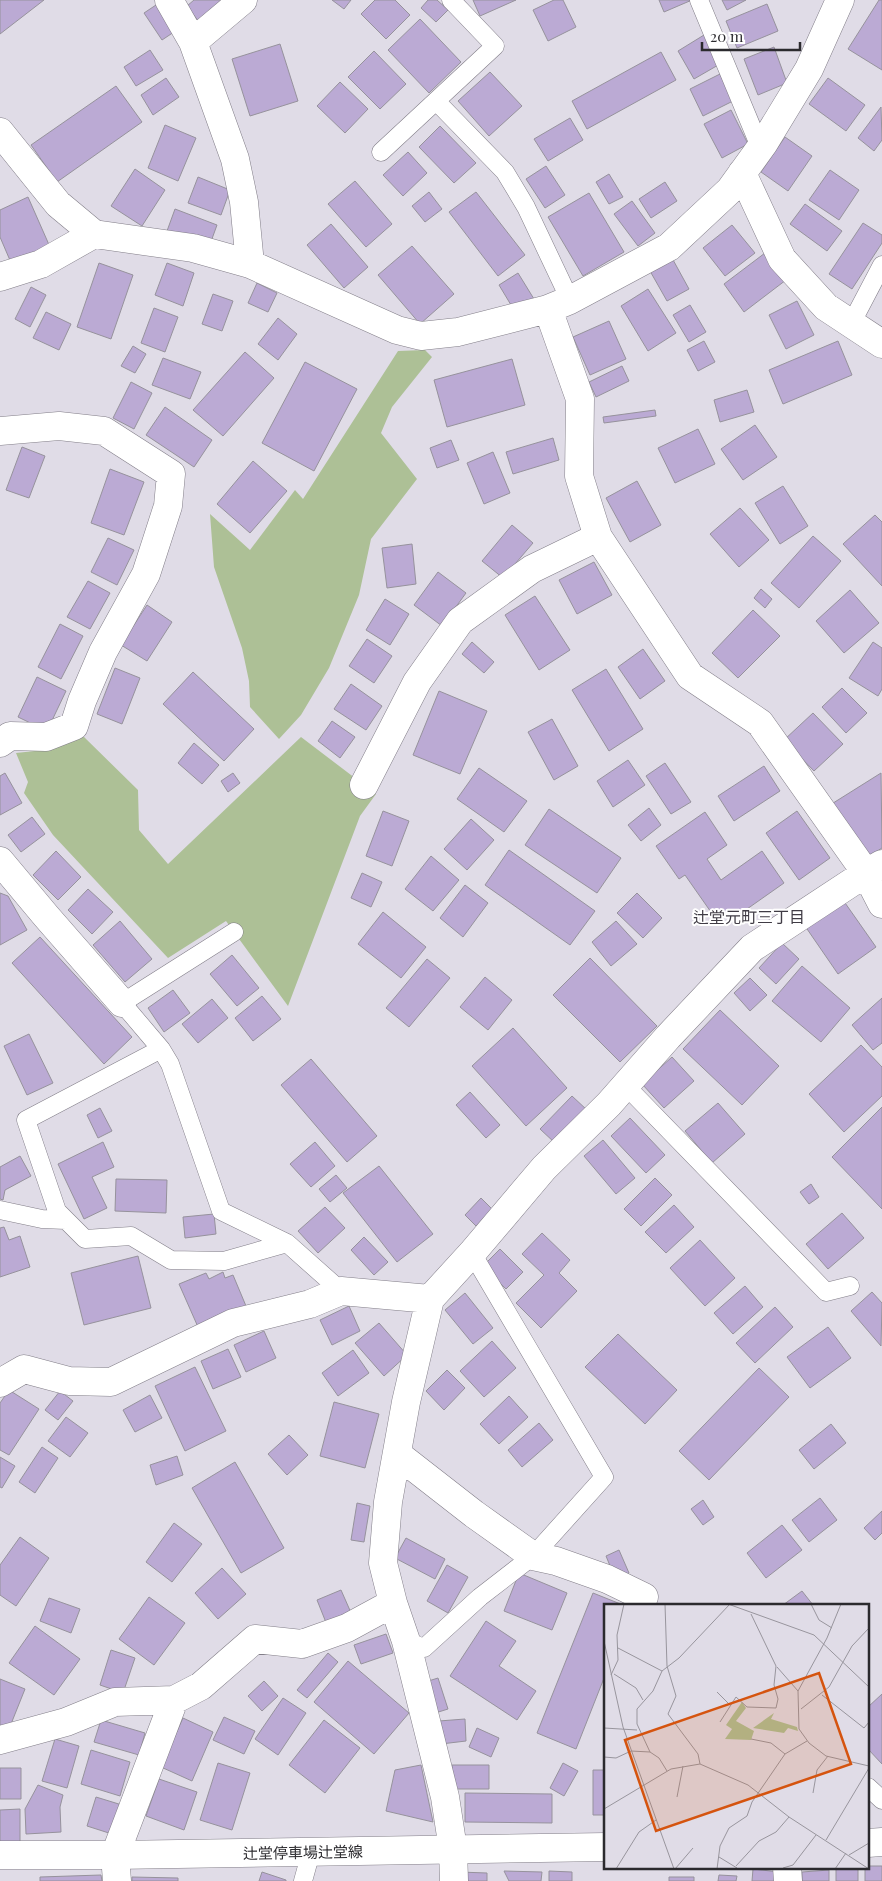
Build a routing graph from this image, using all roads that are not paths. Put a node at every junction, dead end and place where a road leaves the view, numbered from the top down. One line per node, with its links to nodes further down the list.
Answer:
1 (169, 0): 6 (street)
2 (243, 0): 6 (street)
3 (451, 0): 7 (lane)
4 (699, 0): 9 (lane)
5 (840, 0): 9 (street)
6 (193, 42): 13 (street)
7 (436, 101): 10 (lane); 16 (lane)
8 (0, 132): 12 (street)
9 (760, 148): 11 (street)
10 (381, 152)
11 (742, 173): 16 (street); 17 (street)
12 (94, 234): 13 (street); 15 (street)
13 (250, 264): 16 (street)
14 (882, 265): 17 (lane)
15 (0, 277)
16 (559, 304): 20 (street)
17 (851, 324): 18 (street)
18 (882, 344)
19 (0, 432): 21 (street)
20 (598, 536): 22 (street); 24 (street)
21 (0, 743)
22 (364, 784)
23 (2, 867): 27 (street)
24 (874, 868): 25 (street); 29 (street)
25 (882, 904)
26 (234, 932): 27 (lane)
27 (122, 1003): 28 (lane)
28 (161, 1049): 31 (lane); 32 (lane)
29 (626, 1086): 33 (street); 34 (lane)
30 (0, 1210): 31 (lane)
31 (66, 1220): 32 (lane)
32 (288, 1243): 35 (lane)
33 (472, 1253): 36 (street); 39 (lane)
34 (850, 1286)
35 (341, 1290): 36 (street); 37 (street)
36 (430, 1299): 38 (street)
37 (0, 1383)
38 (397, 1454): 39 (street); 41 (street)
39 (533, 1556): 40 (street); 42 (lane)
40 (648, 1601)
41 (393, 1603): 42 (street); 43 (street)
42 (406, 1641): 48 (street)
43 (174, 1700): 44 (street); 51 (street)
44 (0, 1740)
45 (870, 1789): 46 (lane)
46 (882, 1800)
47 (604, 1847): 48 (street, 辻堂停車場辻堂線)
48 (453, 1849): 49 (street, 辻堂停車場辻堂線); 54 (street)
49 (311, 1852): 51 (street, 辻堂停車場辻堂線); 53 (lane)
50 (0, 1855): 51 (street, 辻堂停車場辻堂線)
51 (116, 1868)
52 (787, 1868): 55 (street)
53 (302, 1881)
54 (454, 1881)
55 (788, 1881)

